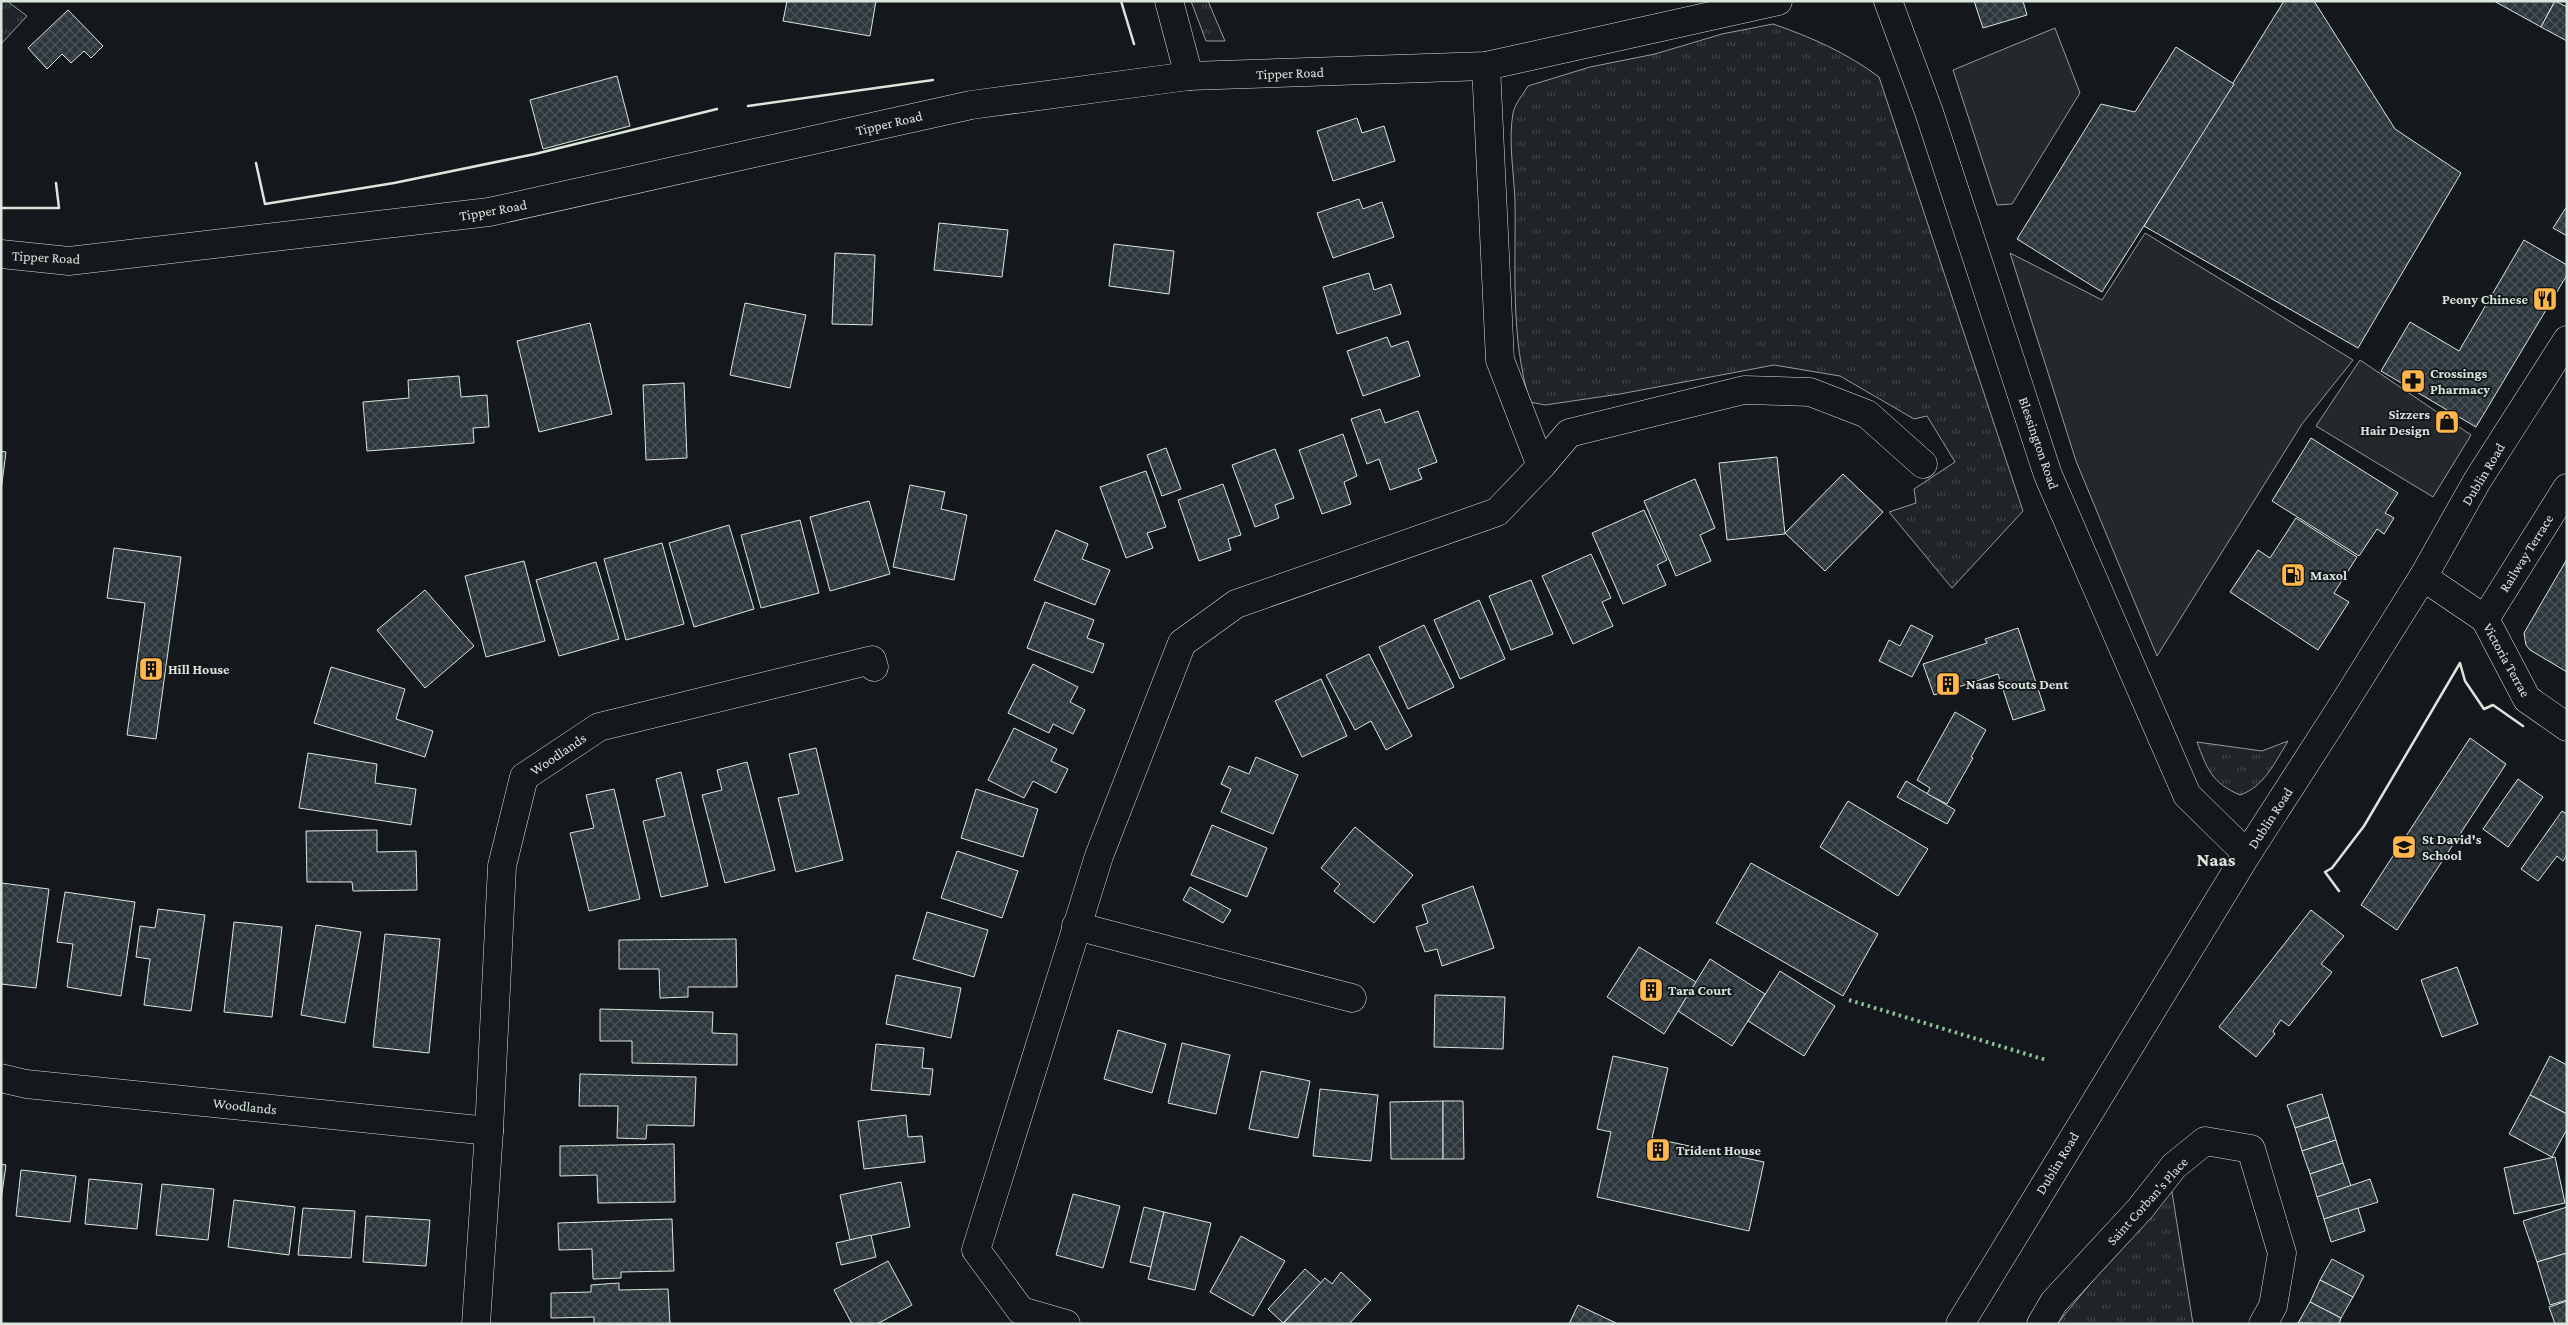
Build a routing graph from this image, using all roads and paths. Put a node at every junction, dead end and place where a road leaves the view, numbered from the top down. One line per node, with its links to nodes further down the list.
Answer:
1 (1169, 1): 5 (street)
2 (1778, 1): 4 (street, Tipper Road)
3 (1888, 1): 15 (street, Blessington Road)
4 (1486, 66): 5 (street, Tipper Road); 9 (street)
5 (1189, 76): 6 (street, Tipper Road)
6 (1, 254)
7 (2567, 340): 11 (street, Dublin Road)
8 (1923, 464): 9 (street)
9 (1540, 466): 16 (street)
10 (2567, 488): 12 (street, Railway Terrace)
11 (2423, 577): 12 (street, Victoria Terrae); 15 (street, Dublin Road)
12 (2485, 619): 14 (street, Victoria Terrae)
13 (874, 667): 19 (street, Woodlands)
14 (2567, 727)
15 (2247, 854): 22 (street, Dublin Road)
16 (1076, 926): 17 (street); 21 (street)
17 (1352, 998)
18 (1, 1078): 19 (street, Woodlands)
19 (489, 1130): 20 (street, Woodlands)
20 (476, 1324)
21 (1066, 1324)
22 (1960, 1324)
23 (2040, 1324): 24 (street, Saint Corban's Place)
24 (2263, 1324)

